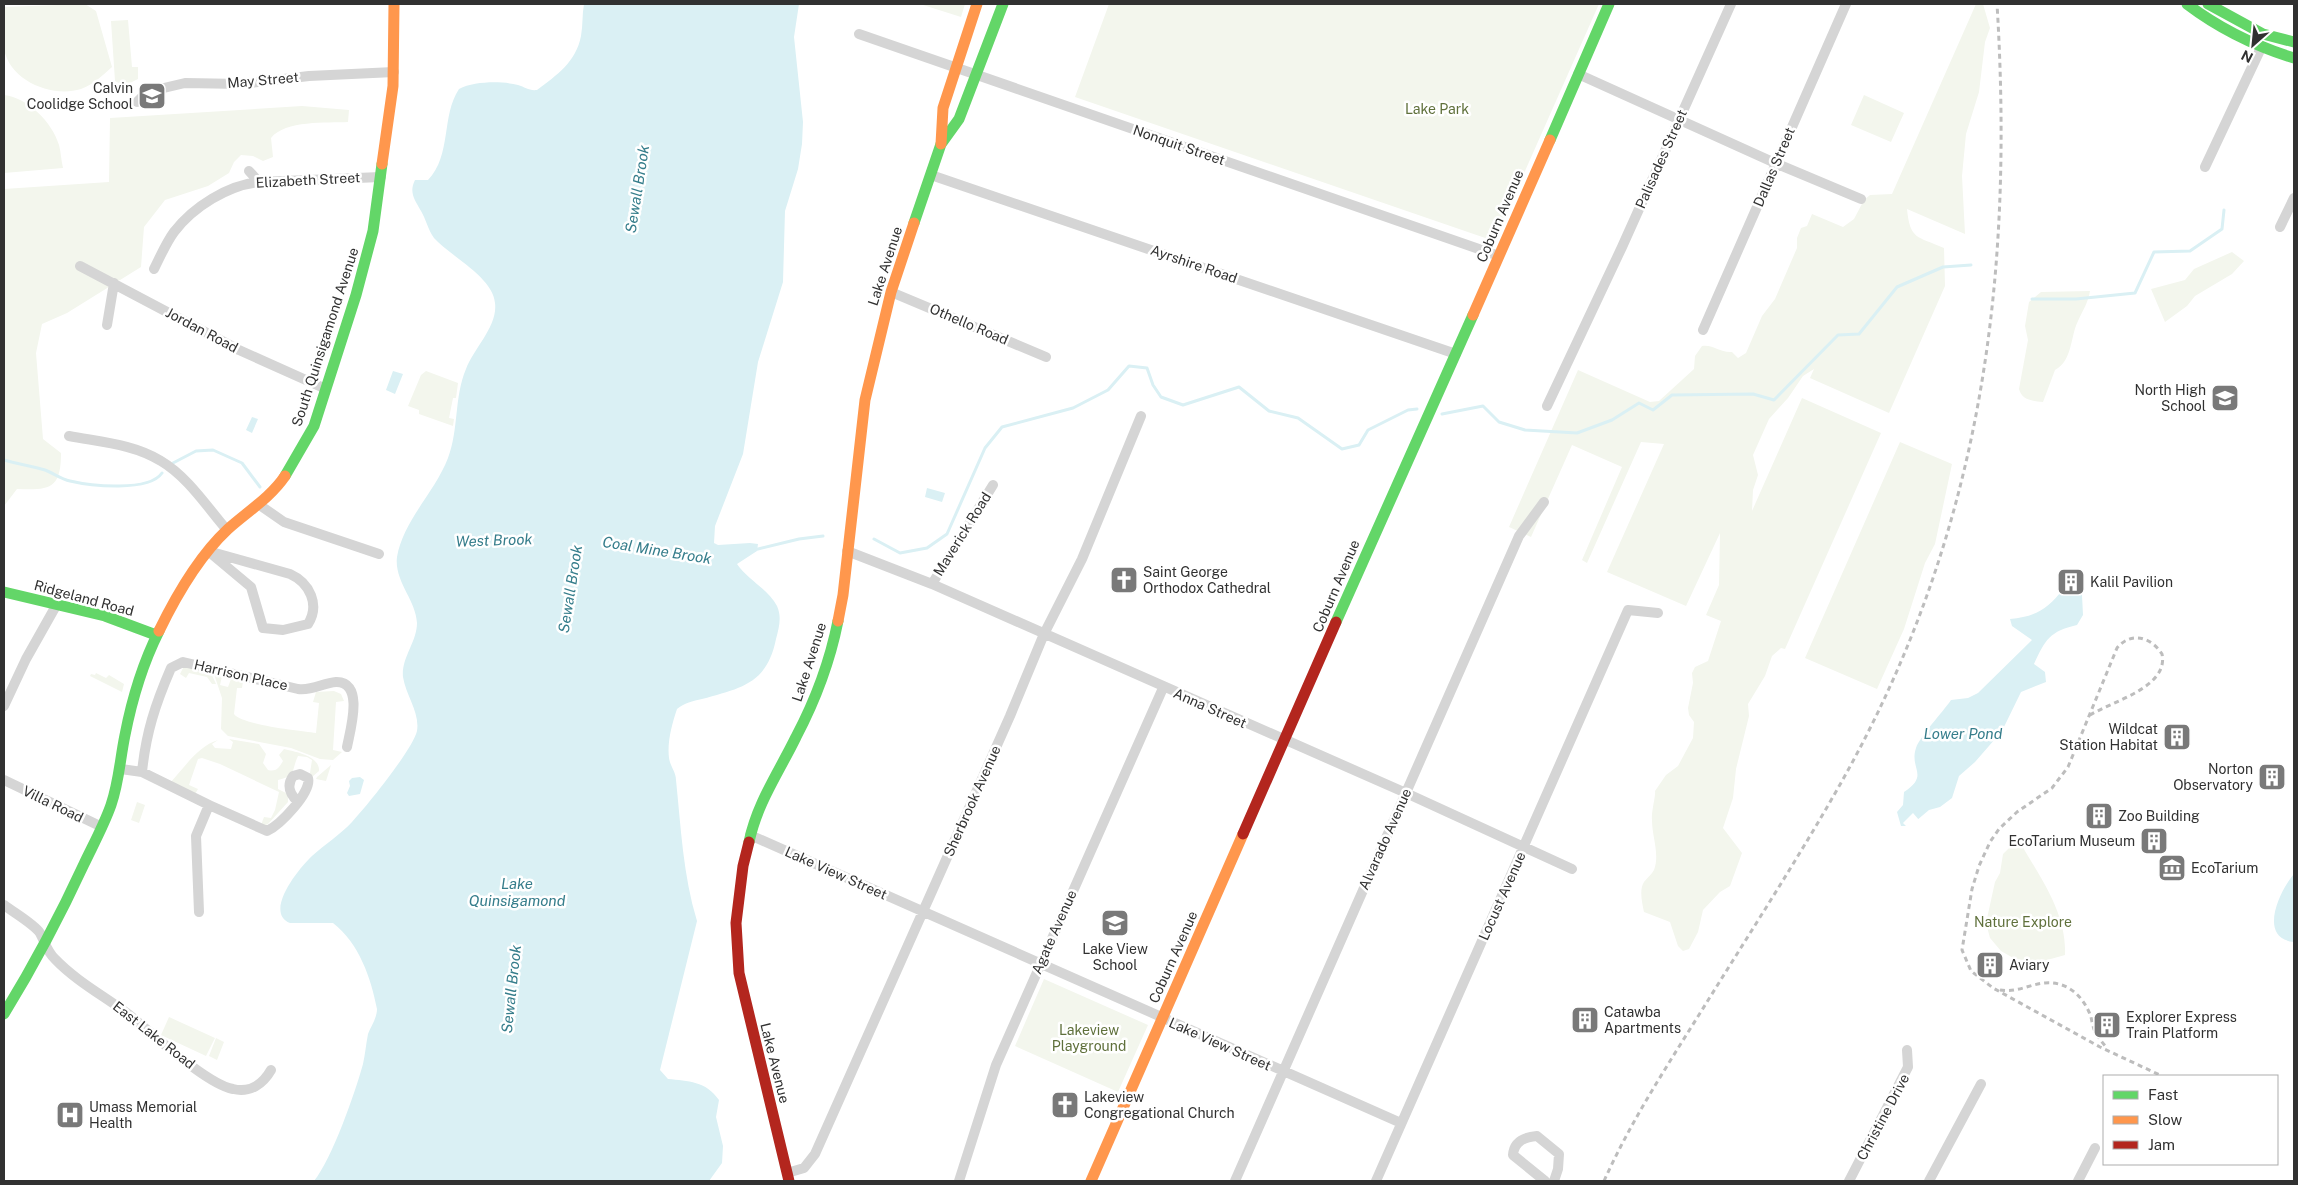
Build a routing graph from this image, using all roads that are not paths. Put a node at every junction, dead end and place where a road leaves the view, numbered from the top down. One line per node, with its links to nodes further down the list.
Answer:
1 (394, 4): 14 (main road, South Quinsigamond Avenue)
2 (977, 4): 13 (main road, Lake Avenue)
3 (1003, 4): 16 (main road, Lake Avenue)
4 (1609, 4): 15 (main road, Coburn Avenue)
5 (1730, 4): 18 (street, Palisades Street)
6 (1846, 4): 20 (street, Dallas Street)
7 (2187, 4): 11 (main road)
8 (2208, 4): 10 (main road)
9 (859, 34): 13 (street, Nonquit Street)
10 (2294, 42)
11 (2261, 48): 12 (main road); 21 (street)
12 (2294, 58)
13 (956, 67): 16 (street, Nonquit Street); 19 (main road, Lake Avenue)
14 (394, 72): 17 (street, May Street); 24 (main road, South Quinsigamond Avenue)
15 (1578, 74): 18 (street); 29 (main road, Coburn Avenue)
16 (975, 75): 19 (main road, Lake Avenue); 29 (street, Nonquit Street)
17 (137, 102)
18 (1678, 120): 20 (street); 39 (street, Palisades Street)
19 (941, 144): 23 (main road, Lake Avenue)
20 (1775, 164): 27 (street); 35 (street, Dallas Street)
21 (2205, 166)
22 (249, 171): 25 (street)
23 (931, 175): 33 (main road, Lake Avenue); 36 (street, Ayrshire Road)
24 (381, 176): 25 (street, Elizabeth Street); 38 (main road, South Quinsigamond Avenue)
25 (259, 182): 31 (street, Elizabeth Street)
26 (2294, 198): 28 (street)
27 (1861, 199)
28 (2280, 227)
29 (1499, 256): 36 (main road, Coburn Avenue)
30 (80, 266): 32 (street, Jordan Road)
31 (154, 270)
32 (114, 283): 34 (street); 38 (street, Jordan Road)
33 (891, 292): 37 (street, Othello Road); 47 (main road, Lake Avenue)
34 (107, 325)
35 (1703, 330)
36 (1456, 354): 57 (main road, Coburn Avenue)
37 (1046, 357)
38 (326, 389): 44 (main road, South Quinsigamond Avenue)
39 (1547, 406)
40 (1141, 416): 53 (street, Sherbrook Avenue)
41 (69, 436): 45 (street)
42 (993, 485): 49 (street, Maverick Road)
43 (1544, 502): 62 (street, Alvarado Avenue)
44 (258, 504): 45 (main road, South Quinsigamond Avenue); 48 (street)
45 (228, 530): 46 (main road, South Quinsigamond Avenue)
46 (208, 551): 46 (street); 54 (main road, South Quinsigamond Avenue)
47 (847, 551): 49 (street, Anna Street); 66 (main road, Lake Avenue)
48 (379, 554)
49 (932, 584): 53 (street, Anna Street)
50 (4, 592): 51 (main road, Ridgeland Road)
51 (57, 604): 54 (main road, Ridgeland Road); 56 (street)
52 (1658, 613): 67 (street, Locust Avenue)
53 (1044, 634): 55 (street, Anna Street); 70 (street, Sherbrook Avenue)
54 (156, 635): 59 (main road, South Quinsigamond Avenue)
55 (1163, 688): 57 (street, Anna Street); 73 (street, Agate Avenue)
56 (4, 706)
57 (1285, 741): 62 (street, Anna Street); 75 (main road, Coburn Avenue)
58 (347, 746): 60 (street, Harrison Place)
59 (121, 769): 60 (street); 65 (main road, South Quinsigamond Avenue)
60 (142, 772): 64 (street)
61 (4, 780): 65 (street, Villa Road)
62 (1406, 793): 67 (street, Anna Street); 78 (street, Alvarado Avenue)
63 (298, 802): 64 (street)
64 (209, 805): 71 (street)
65 (102, 827): 72 (main road, South Quinsigamond Avenue)
66 (750, 835): 70 (street, Lake View Street); 82 (main road, Lake Avenue)
67 (1524, 847): 68 (street, Anna Street); 80 (street, Locust Avenue)
68 (1572, 869)
69 (4, 905): 72 (street, East Lake Road)
70 (922, 910): 73 (street, Lake View Street); 82 (street, Sherbrook Avenue)
71 (199, 912)
72 (44, 945): 74 (main road, South Quinsigamond Avenue); 77 (street, East Lake Road)
73 (1040, 962): 75 (street, Lake View Street); 83 (street, Agate Avenue)
74 (4, 1014)
75 (1162, 1018): 78 (street, Lake View Street); 84 (main road, Coburn Avenue)
76 (1907, 1050): 89 (street, Christine Drive)
77 (271, 1070)
78 (1283, 1072): 80 (street, Lake View Street); 85 (street, Alvarado Avenue)
79 (1981, 1084): 90 (street)
80 (1401, 1124): 86 (street, Locust Avenue)
81 (2096, 1148): 91 (street)
82 (788, 1177)
83 (959, 1181)
84 (1090, 1181)
85 (1235, 1181)
86 (1376, 1181)
87 (1545, 1181): 88 (street)
88 (1554, 1181)
89 (1849, 1181)
90 (1930, 1181)
91 (2078, 1181)

